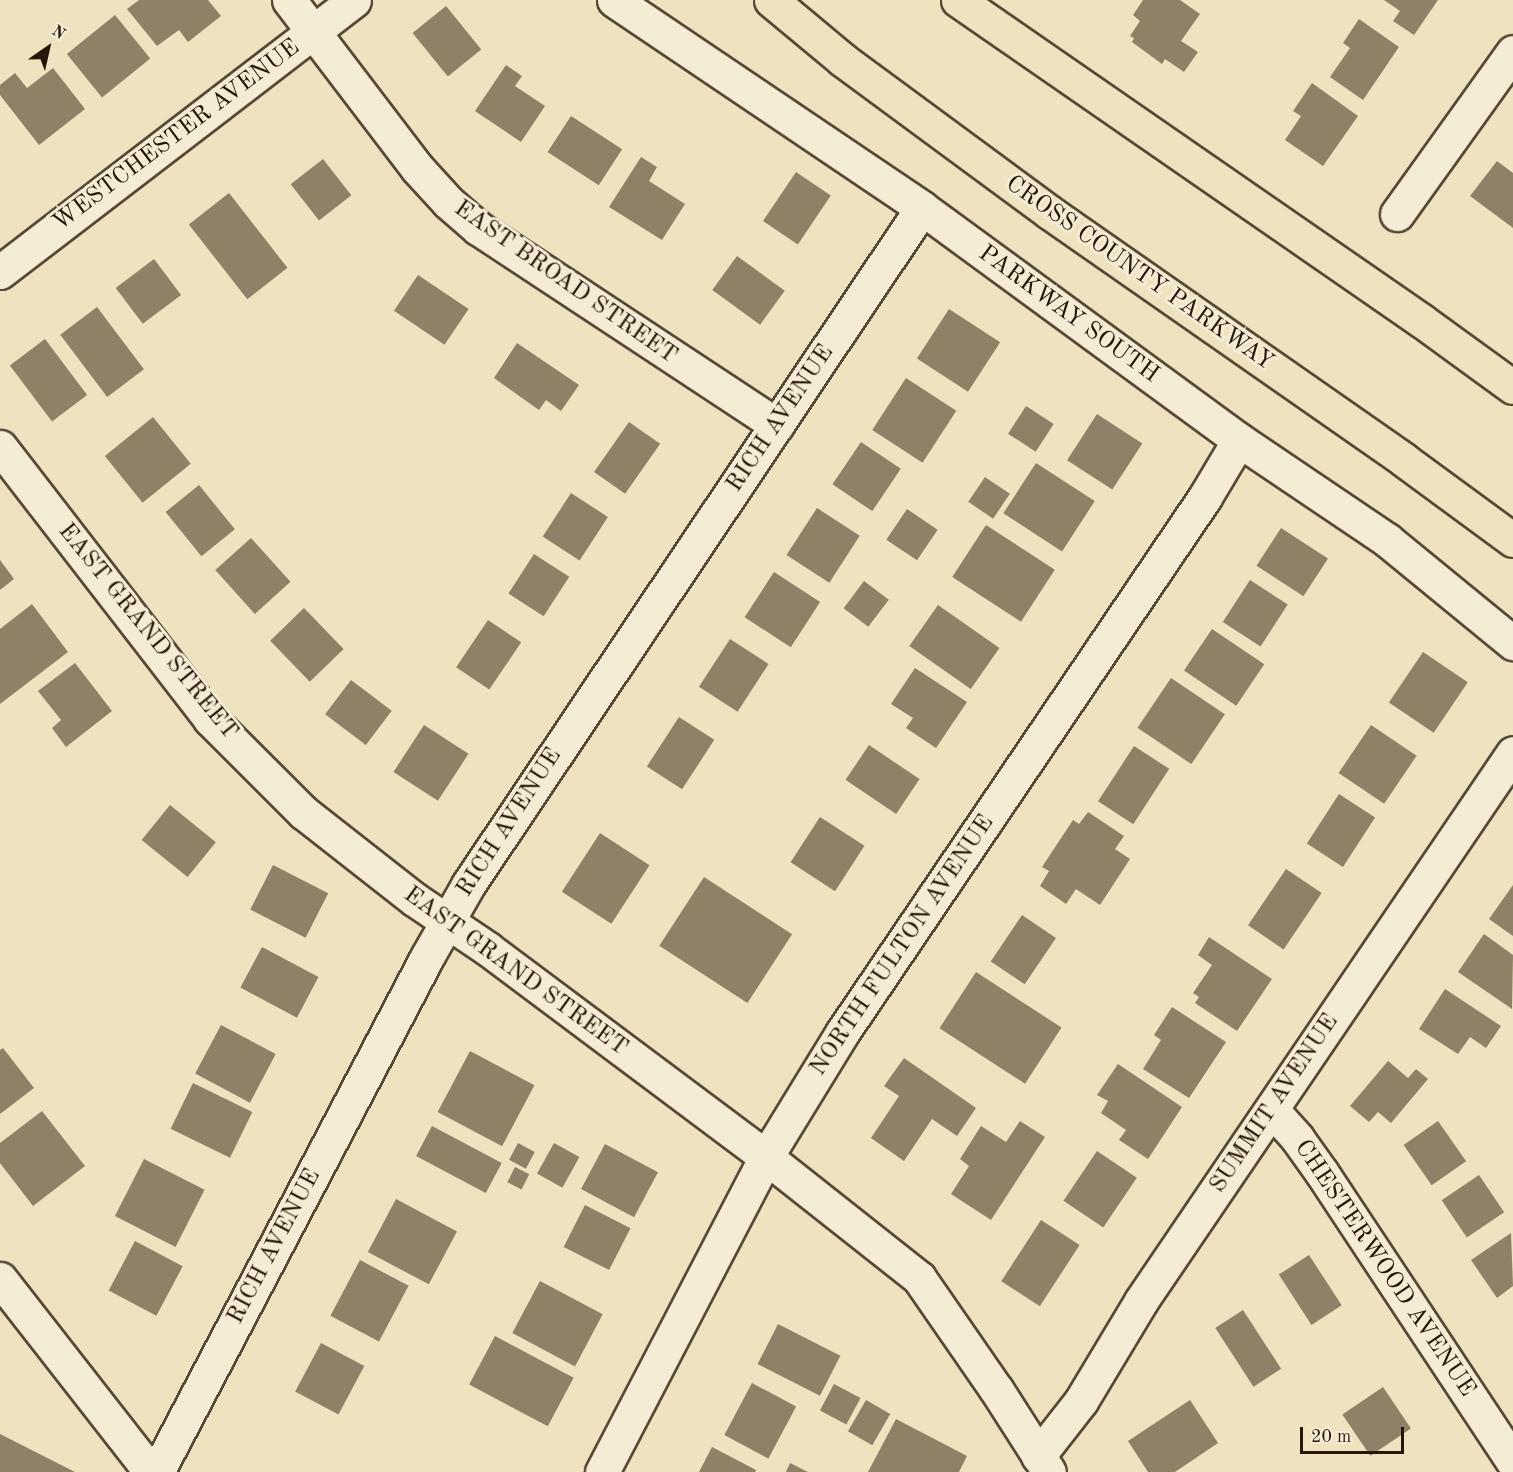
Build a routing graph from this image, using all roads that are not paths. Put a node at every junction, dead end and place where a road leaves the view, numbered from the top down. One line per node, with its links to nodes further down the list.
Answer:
1 (289, 0): 6 (street, EAST BROAD STREET)
2 (354, 0): 6 (street, WESTCHESTER AVENUE)
3 (614, 0): 8 (street, PARKWAY SOUTH)
4 (771, 0): 15 (highway, CROSS COUNTY PARKWAY)
5 (958, 0): 11 (highway)
6 (313, 32): 10 (street, WESTCHESTER AVENUE); 12 (street, EAST BROAD STREET)
7 (1512, 56): 9 (street)
8 (922, 208): 12 (street, RICH AVENUE); 13 (street, PARKWAY SOUTH)
9 (1397, 214)
10 (0, 272)
11 (1513, 387)
12 (777, 425): 18 (street, RICH AVENUE)
13 (1239, 440): 16 (street, PARKWAY SOUTH); 20 (street, NORTH FULTON AVENUE)
14 (0, 447): 18 (street, EAST GRAND STREET)
15 (1513, 540)
16 (1513, 643)
17 (1513, 753): 19 (street, SUMMIT AVENUE)
18 (446, 922): 20 (street, EAST GRAND STREET); 25 (street, RICH AVENUE)
19 (1272, 1110): 22 (street, CHESTERWOOD AVENUE); 23 (street, SUMMIT AVENUE)
20 (766, 1156): 23 (street, EAST GRAND STREET); 26 (street, NORTH FULTON AVENUE)
21 (0, 1279): 24 (street)
22 (1513, 1462)
23 (1044, 1464)
24 (151, 1472)
25 (158, 1472)
26 (602, 1472)

